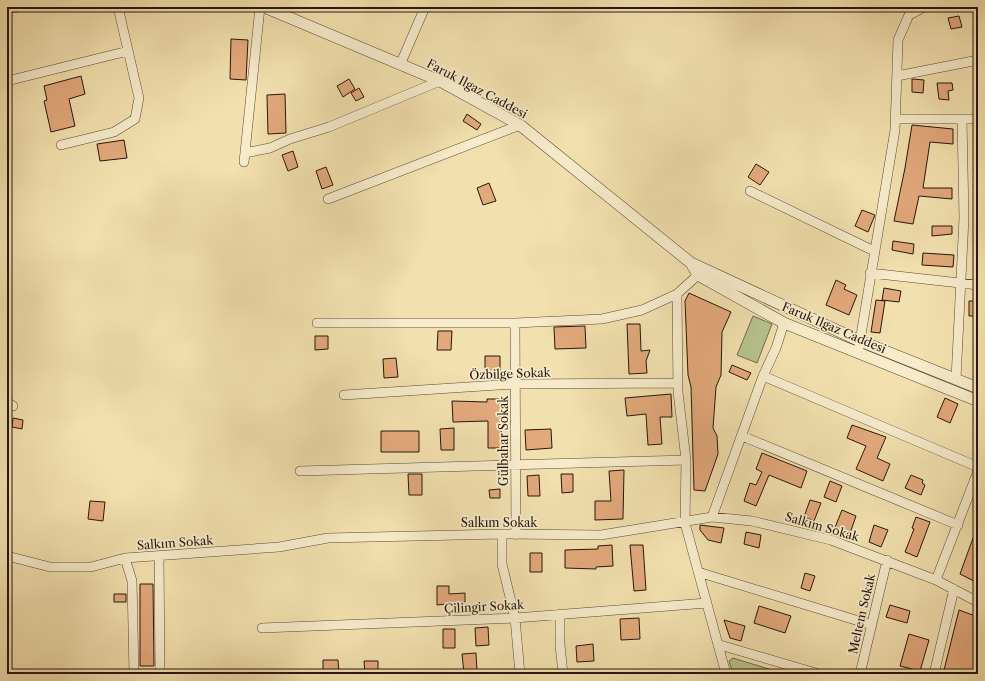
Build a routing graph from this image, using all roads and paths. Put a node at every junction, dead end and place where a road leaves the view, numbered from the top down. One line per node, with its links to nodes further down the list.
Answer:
1 (18, 7): 7 (street)
2 (118, 7): 8 (street)
3 (260, 7): 13 (street)
4 (264, 7): 10 (street, Faruk Ilgaz Caddesi)
5 (425, 7): 10 (street)
6 (924, 7): 11 (street)
7 (7, 9)
8 (128, 51): 12 (street); 18 (street)
9 (978, 60): 11 (street)
10 (400, 65): 13 (street, Faruk Ilgaz Caddesi)
11 (897, 76): 14 (street)
12 (7, 81)
13 (440, 82): 17 (street, Faruk Ilgaz Caddesi)
14 (895, 119): 15 (street); 21 (street)
15 (962, 119): 16 (street); 25 (street)
16 (978, 120)
17 (520, 125): 20 (street); 22 (street, Faruk Ilgaz Caddesi)
18 (61, 145)
19 (750, 191): 21 (street)
20 (328, 199)
21 (874, 251): 23 (street)
22 (691, 263): 24 (street, Faruk Ilgaz Caddesi); 31 (street, Faruk Ilgaz Caddesi)
23 (870, 273): 25 (street); 31 (street)
24 (698, 275): 27 (street); 30 (street, Faruk Ilgaz Caddesi)
25 (960, 283): 26 (street); 34 (street)
26 (978, 285)
27 (677, 294): 29 (street); 35 (street)
28 (317, 323): 29 (street)
29 (515, 323): 36 (street, Gülbahar Sokak)
30 (784, 323): 32 (street, Faruk Ilgaz Caddesi); 33 (street)
31 (860, 341): 32 (street); 34 (street, Faruk Ilgaz Caddesi)
32 (858, 354): 39 (street, Faruk Ilgaz Caddesi)
33 (763, 376): 40 (street); 43 (street)
34 (956, 379): 37 (street, Faruk Ilgaz Caddesi)
35 (678, 383): 36 (street, Özbilge Sokak); 41 (street)
36 (515, 384): 38 (street, Özbilge Sokak); 42 (street, Gülbahar Sokak)
37 (978, 388)
38 (344, 395)
39 (978, 401)
40 (742, 436): 46 (street); 48 (street)
41 (686, 460): 42 (street); 47 (street)
42 (516, 465): 44 (street); 50 (street, Gülbahar Sokak)
43 (978, 467)
44 (300, 471)
45 (978, 471): 48 (street)
46 (712, 517): 47 (street, Salkım Sokak); 54 (street, Salkım Sokak)
47 (685, 522): 50 (street, Salkım Sokak); 55 (street)
48 (958, 525): 56 (street)
49 (502, 534): 50 (street, Salkım Sokak); 52 (street, Salkım Sokak); 61 (street)
50 (516, 535)
51 (7, 556): 53 (street, Salkım Sokak)
52 (160, 556): 53 (street, Salkım Sokak); 66 (street)
53 (125, 558): 65 (street)
54 (887, 560): 56 (street, Salkım Sokak); 62 (street, Meltem Sokak)
55 (698, 572): 59 (street); 62 (street)
56 (936, 580): 57 (street, Salkım Sokak)
57 (954, 589): 58 (street, Salkım Sokak); 72 (street)
58 (978, 602)
59 (707, 603): 60 (street, Çilingir Sokak); 64 (street)
60 (560, 614): 61 (street, Çilingir Sokak); 68 (street)
61 (515, 618): 63 (street, Çilingir Sokak); 67 (street)
62 (872, 625): 71 (street, Meltem Sokak)
63 (262, 628)
64 (720, 645): 69 (street); 70 (street)
65 (134, 674)
66 (160, 674)
67 (520, 674)
68 (563, 674)
69 (726, 674)
70 (819, 674)
71 (860, 674)
72 (934, 674)

